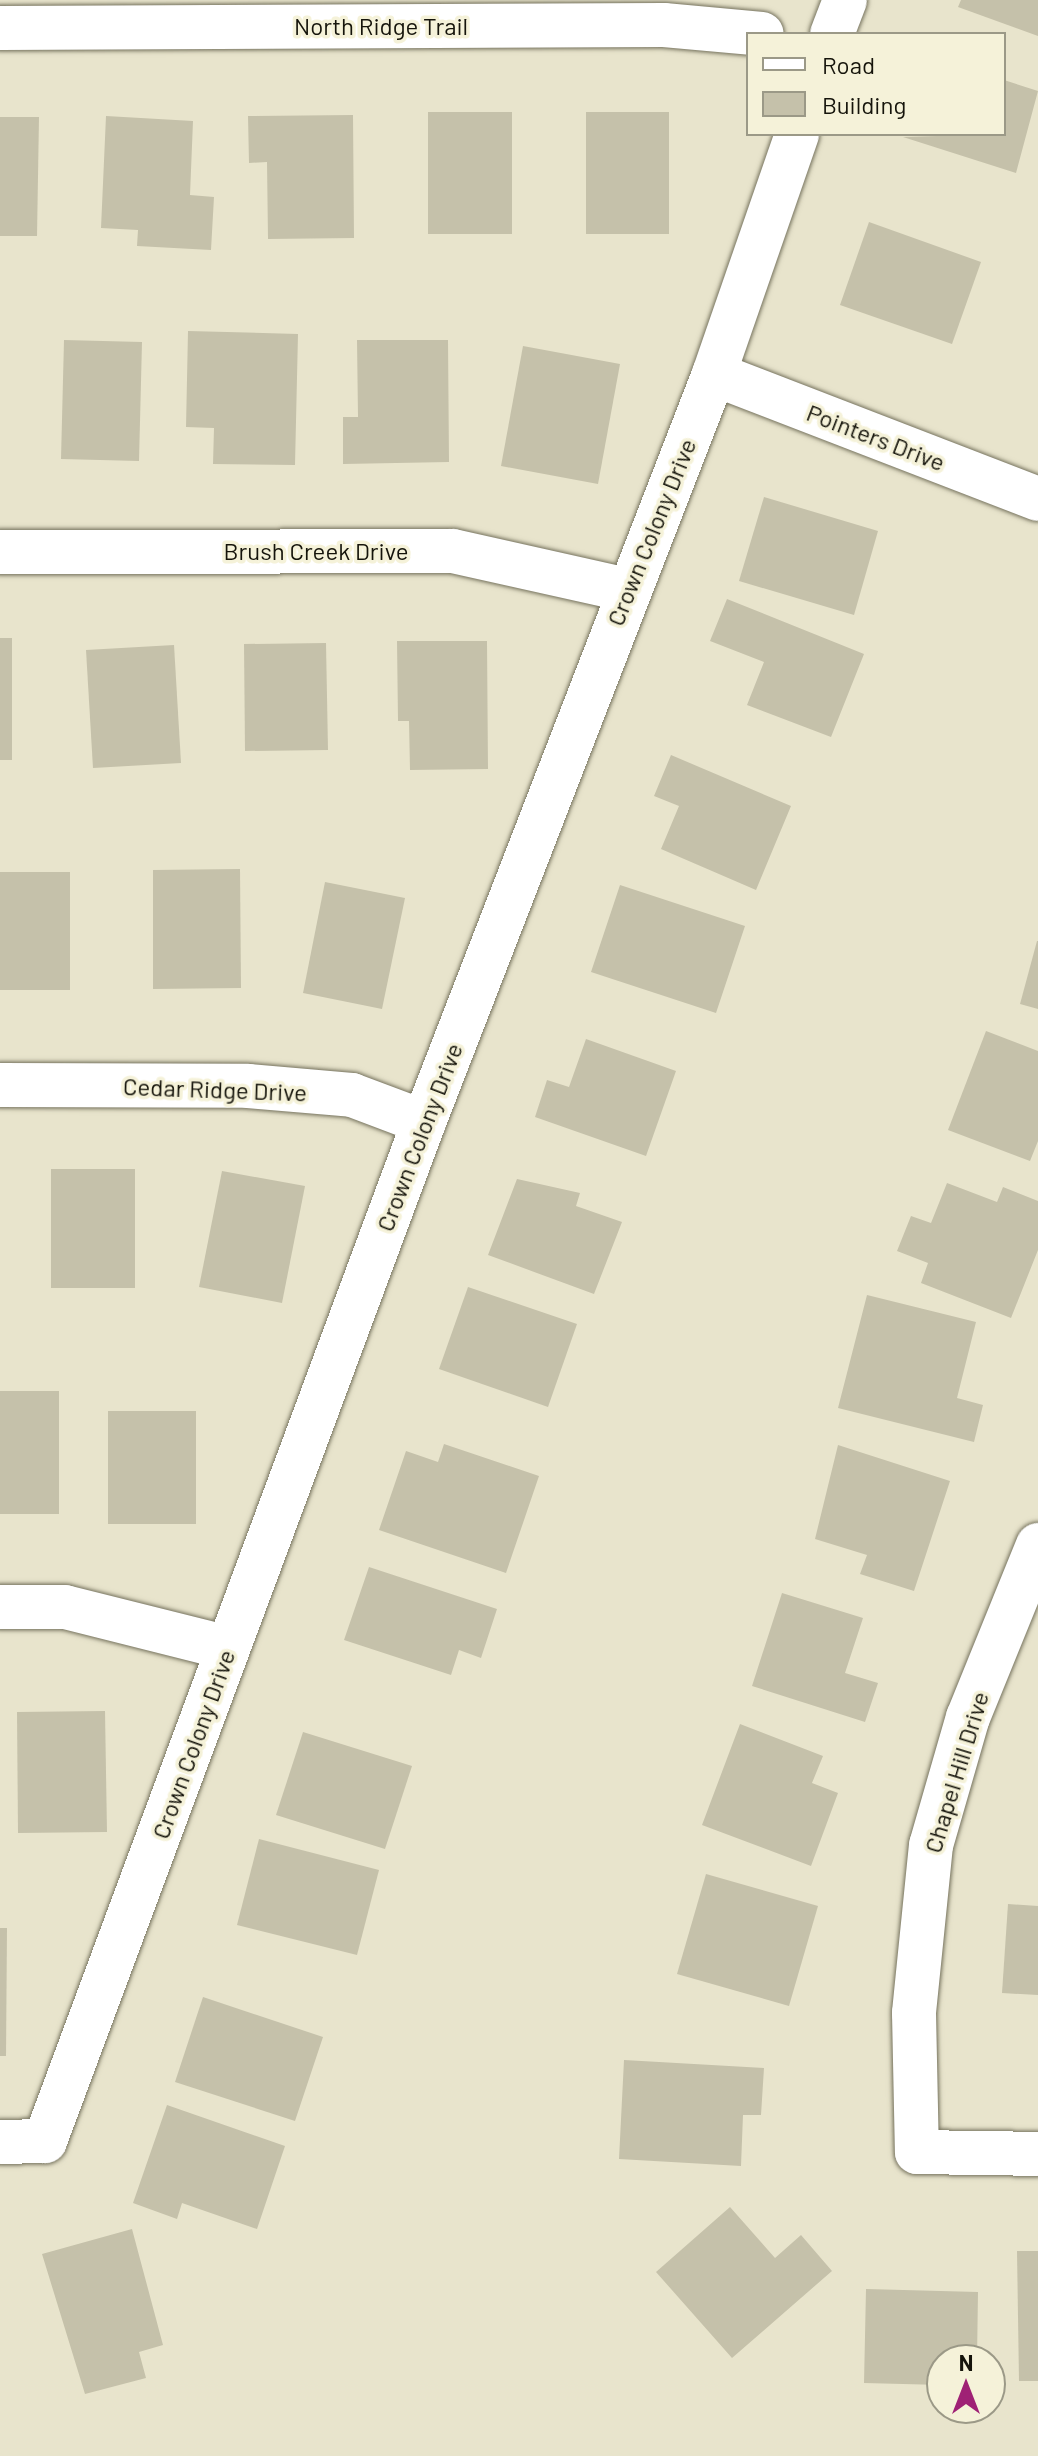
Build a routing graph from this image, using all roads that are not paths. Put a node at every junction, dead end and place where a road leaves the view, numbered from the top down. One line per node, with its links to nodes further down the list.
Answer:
1 (845, 0): 3 (street)
2 (0, 28): 4 (street, North Ridge Trail)
3 (833, 32)
4 (746, 33)
5 (796, 136): 6 (street, Crown Colony Drive)
6 (714, 374): 7 (street, Pointers Drive); 9 (street, Crown Colony Drive)
7 (1038, 499)
8 (0, 552): 9 (street, Brush Creek Drive)
9 (627, 590): 11 (street, Crown Colony Drive)
10 (0, 1085): 11 (street, Cedar Ridge Drive)
11 (424, 1122): 14 (street, Crown Colony Drive)
12 (1038, 1545): 16 (street, Chapel Hill Drive)
13 (0, 1607): 14 (street)
14 (228, 1648): 15 (street, Crown Colony Drive)
15 (0, 2142)
16 (1038, 2154)

